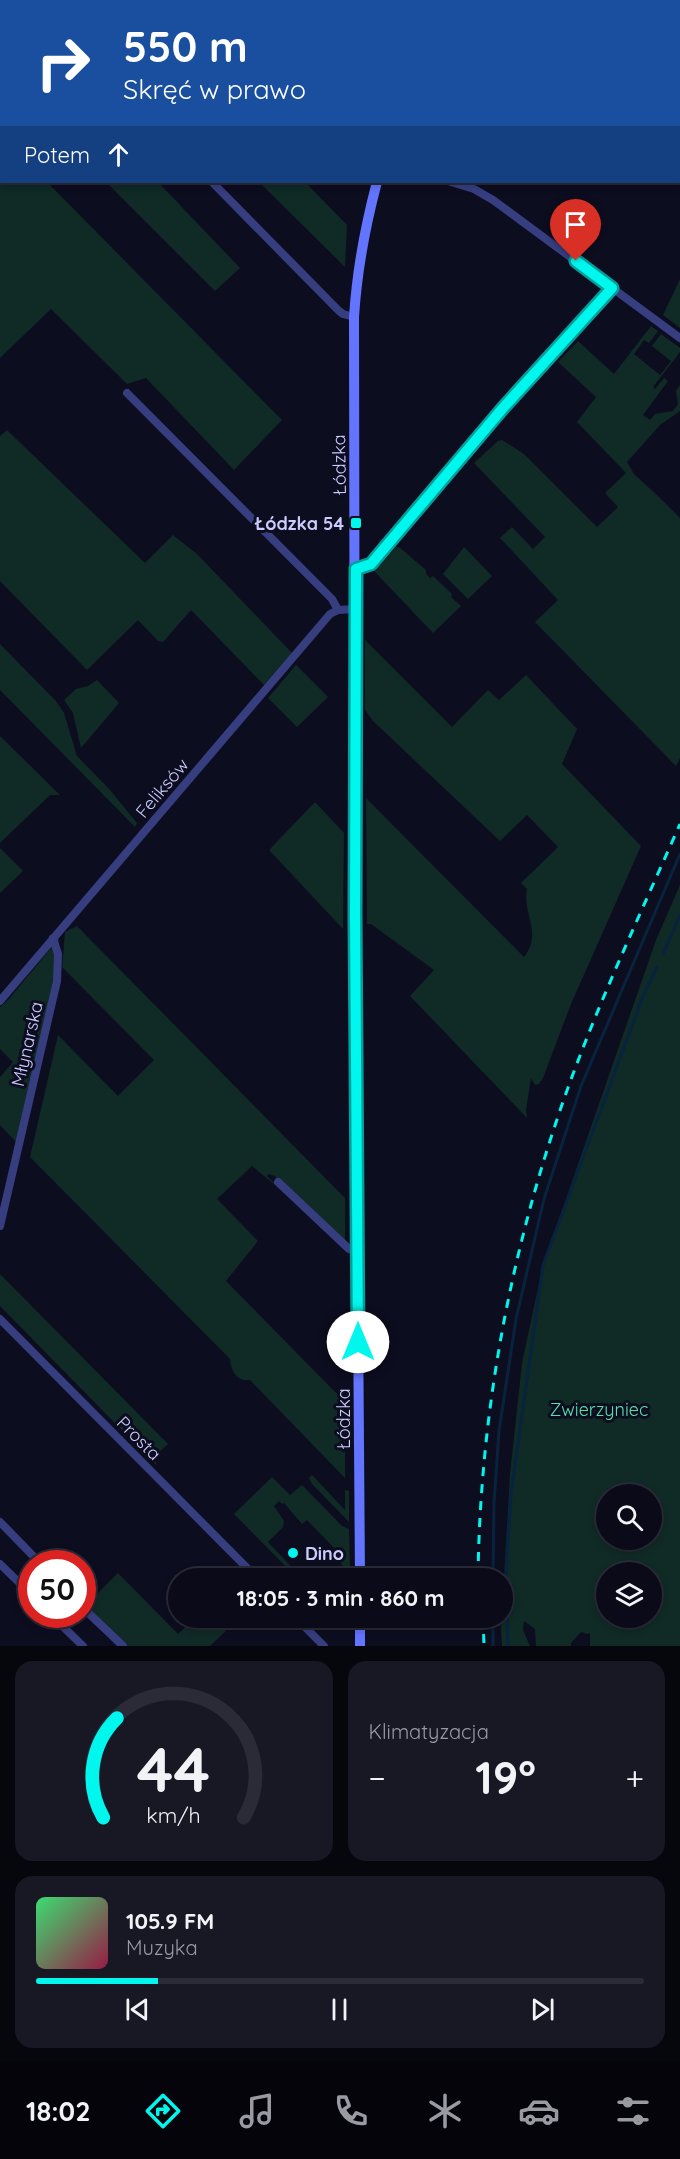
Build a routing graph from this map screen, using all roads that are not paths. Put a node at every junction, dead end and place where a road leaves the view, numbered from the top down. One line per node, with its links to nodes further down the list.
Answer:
1 (213, 183): 5 (street)
2 (376, 183): 5 (main road, Łódzka)
3 (454, 183): 4 (street)
4 (612, 288): 6 (street); 8 (street)
5 (354, 317): 8 (main road, Łódzka)
6 (680, 338)
7 (127, 393): 10 (street)
8 (356, 569): 9 (main road, Łódzka)
9 (356, 609): 10 (street); 15 (main road, Łódzka)
10 (338, 610): 11 (street, Feliksów)
11 (53, 938): 12 (street, Feliksów); 14 (street, Młynarska)
12 (0, 1001)
13 (278, 1182): 15 (street)
14 (0, 1226)
15 (358, 1251): 21 (main road, Łódzka)
16 (0, 1319): 20 (street, Prosta)
17 (0, 1522): 18 (street)
18 (27, 1550)
19 (0, 1564): 22 (street)
20 (247, 1568)
21 (360, 1568)
22 (18, 1581)
23 (96, 1620): 28 (street)
24 (64, 1628): 27 (street)
25 (306, 1628): 29 (street)
26 (360, 1628): 30 (main road)
27 (82, 1646)
28 (123, 1646)
29 (324, 1646)
30 (360, 1646)

